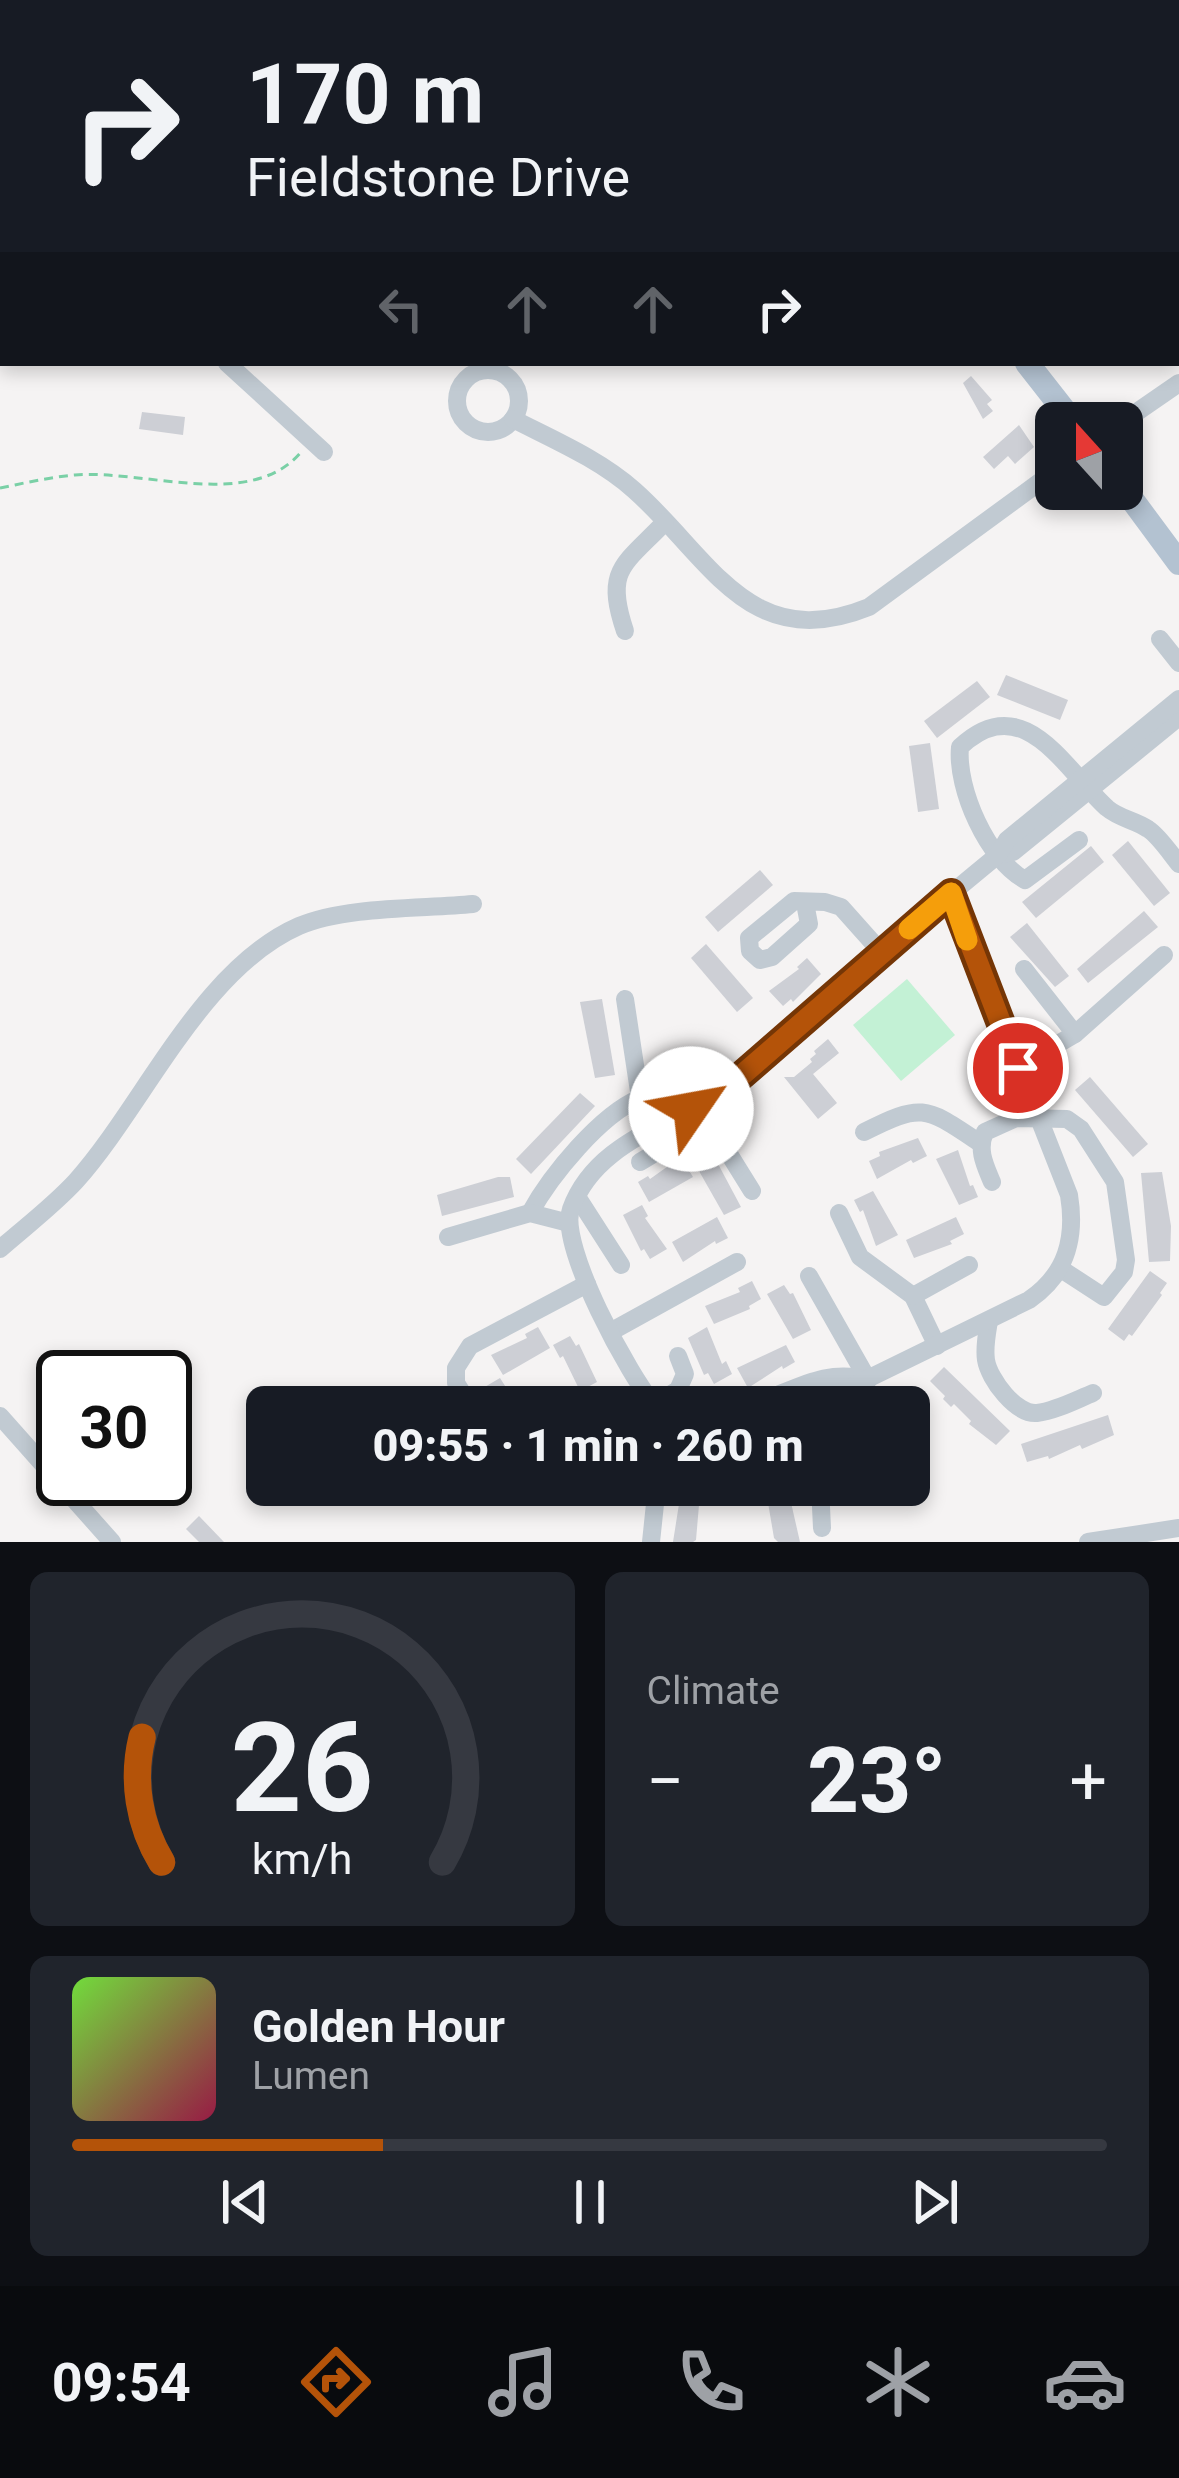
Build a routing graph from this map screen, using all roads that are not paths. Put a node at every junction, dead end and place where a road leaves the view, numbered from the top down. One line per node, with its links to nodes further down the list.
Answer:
1 (230, 366): 7 (street)
2 (1030, 366): 4 (main road)
3 (1179, 383): 5 (street)
4 (1058, 402)
5 (1143, 408)
6 (513, 419): 10 (street)
7 (317, 446)
8 (1035, 485): 10 (street)
9 (1140, 510): 11 (main road)
10 (665, 522): 12 (street)
11 (1179, 563)
12 (625, 631)
13 (1160, 639): 14 (street)
14 (1179, 663)
15 (1179, 699): 17 (street)
16 (1179, 717): 17 (street)
17 (1084, 786): 19 (street); 19 (street); 20 (street)
18 (1079, 840): 19 (street)
19 (998, 855): 21 (street)
20 (1179, 864)
21 (951, 893): 24 (street); 29 (street)
22 (805, 903): 24 (street)
23 (473, 904): 44 (street)
24 (882, 952): 31 (street)
25 (1164, 955): 28 (street)
26 (1024, 970): 28 (street)
27 (625, 999): 30 (street)
28 (1075, 1034): 29 (street)
29 (1018, 1068): 32 (street)
30 (640, 1097): 33 (street); 40 (street)
31 (697, 1117): 33 (street); 36 (street); 38 (street)
32 (1040, 1118): 35 (street); 48 (street); 48 (street)
33 (651, 1130): 39 (street)
34 (864, 1132): 35 (street)
35 (980, 1143): 37 (street)
36 (640, 1162)
37 (992, 1182)
38 (752, 1191)
39 (578, 1198): 42 (street); 46 (street)
40 (530, 1213): 42 (street); 43 (street)
41 (839, 1213): 51 (street)
42 (569, 1223): 50 (street)
43 (448, 1237)
44 (0, 1249)
45 (737, 1262): 53 (street)
46 (621, 1265)
47 (968, 1265): 51 (street)
48 (1060, 1269): 52 (street)
49 (809, 1276): 56 (street)
50 (587, 1284): 53 (street); 57 (street)
51 (913, 1295): 54 (street)
52 (989, 1321): 54 (street); 62 (street)
53 (612, 1331): 58 (street)
54 (938, 1346): 56 (street)
55 (677, 1356): 59 (street)
56 (868, 1380): 60 (street); 61 (street)
57 (458, 1386)
58 (642, 1386)
59 (680, 1386)
60 (800, 1386)
61 (855, 1386)
62 (1093, 1393)
63 (0, 1416): 68 (street)
64 (655, 1506): 69 (street)
65 (821, 1506): 66 (street)
66 (822, 1528)
67 (1179, 1528): 70 (street)
68 (112, 1542)
69 (651, 1542)
70 (1088, 1542)

